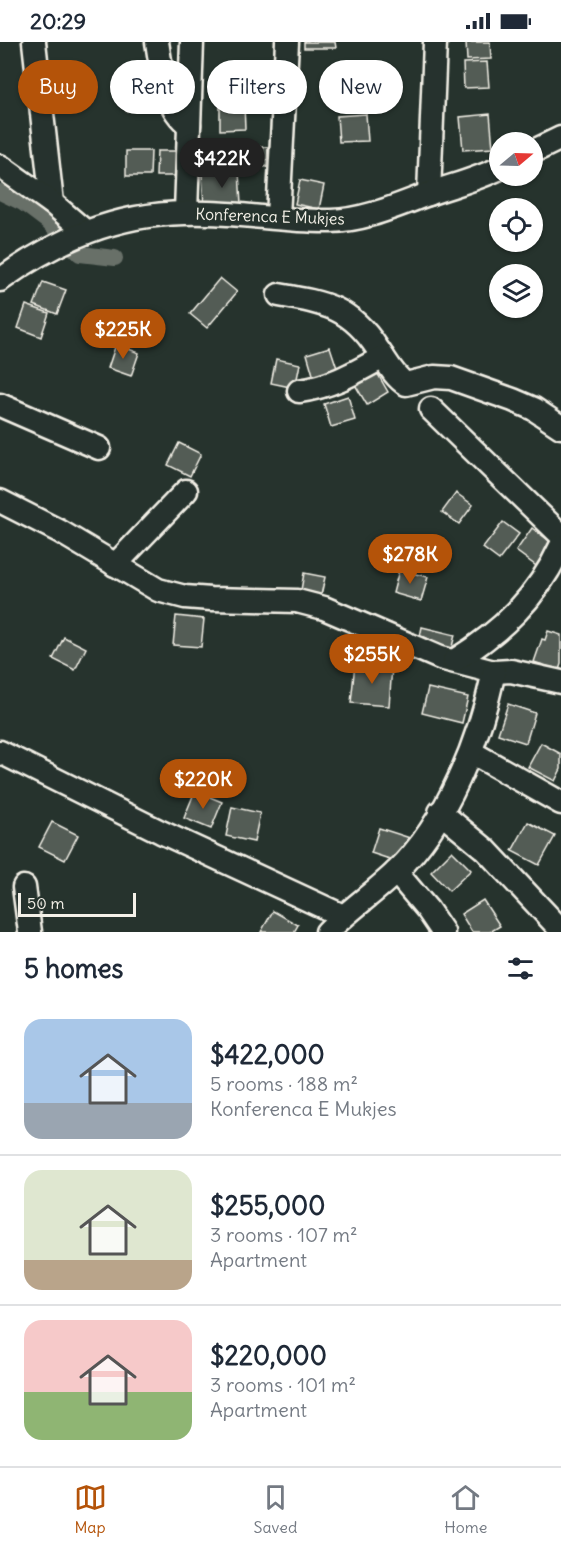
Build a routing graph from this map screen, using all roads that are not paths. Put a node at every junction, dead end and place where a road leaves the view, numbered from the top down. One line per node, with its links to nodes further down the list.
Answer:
1 (34, 42): 12 (street)
2 (157, 42): 6 (street)
3 (192, 42): 6 (street)
4 (287, 42): 14 (street)
5 (435, 42): 11 (street)
6 (189, 125): 13 (street)
7 (561, 138): 8 (street)
8 (543, 147)
9 (0, 166): 12 (street)
10 (489, 172): 11 (street, Konferenca E Mukjes)
11 (429, 194): 14 (street, Konferenca E Mukjes)
12 (52, 203): 15 (street)
13 (186, 213): 14 (street, Konferenca E Mukjes); 15 (street, Konferenca E Mukjes)
14 (278, 218)
15 (79, 235): 16 (street, Konferenca E Mukjes)
16 (0, 280)
17 (279, 295): 18 (street)
18 (383, 357): 19 (street); 22 (street)
19 (300, 391)
20 (0, 405): 23 (street)
21 (430, 409): 26 (street)
22 (561, 427)
23 (99, 448)
24 (186, 491): 28 (street)
25 (0, 501): 28 (street)
26 (561, 535)
27 (561, 546): 29 (street)
28 (115, 565): 29 (street)
29 (454, 661): 30 (street)
30 (494, 672): 31 (street); 33 (street)
31 (561, 682)
32 (0, 752): 38 (street)
33 (471, 752): 34 (street); 35 (street)
34 (561, 803)
35 (440, 812): 36 (street); 39 (street)
36 (396, 872): 38 (street); 41 (street)
37 (24, 887): 40 (street)
38 (335, 924)
39 (561, 930)
40 (30, 932)
41 (442, 932)

